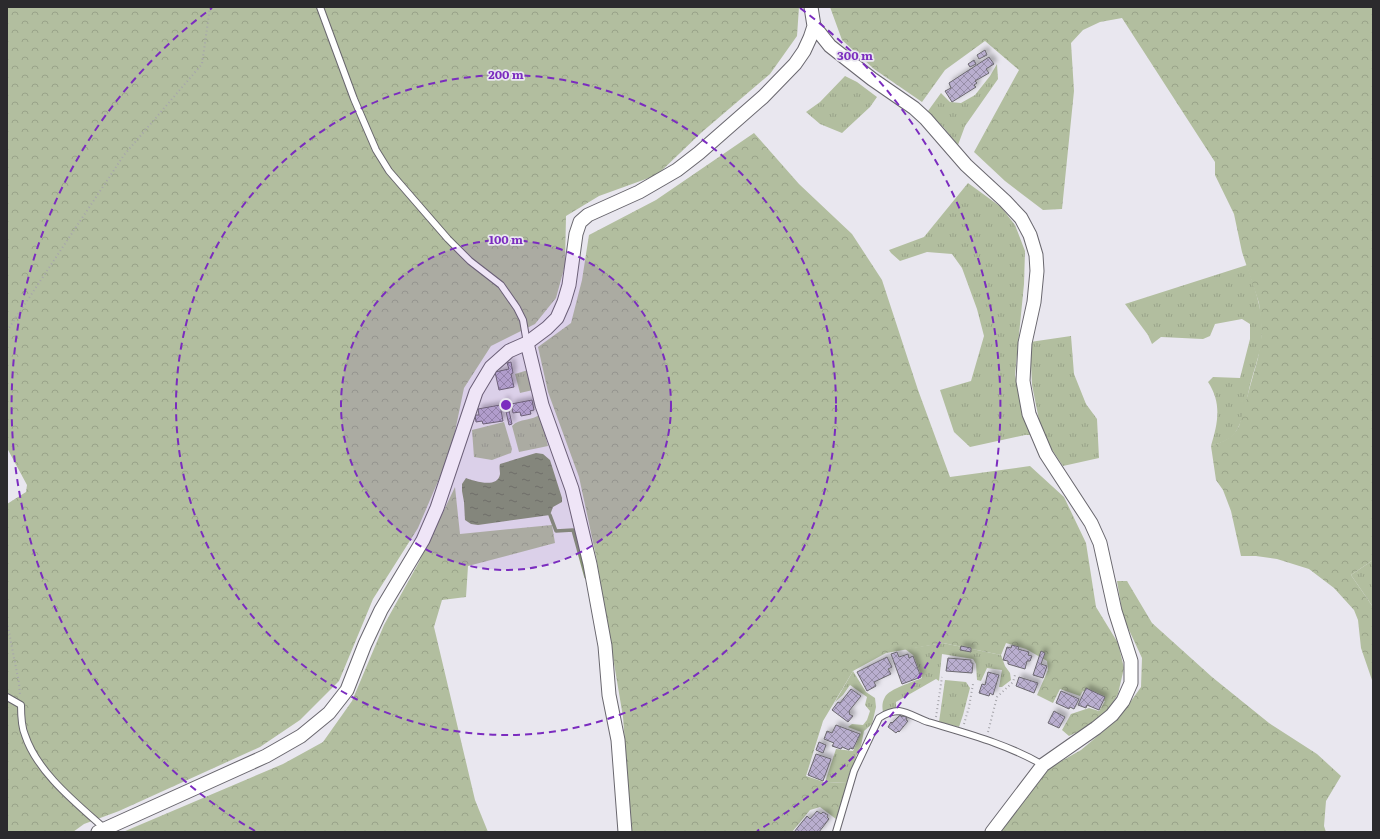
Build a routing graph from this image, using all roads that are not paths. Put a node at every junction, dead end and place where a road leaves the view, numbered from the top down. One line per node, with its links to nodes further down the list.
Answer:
1 (320, 7): 4 (lane)
2 (811, 7): 3 (street)
3 (814, 26): 4 (street); 6 (street)
4 (526, 343): 7 (street); 8 (street)
5 (7, 697): 7 (lane)
6 (1044, 765): 9 (lane); 10 (street)
7 (101, 830)
8 (626, 832)
9 (836, 832)
10 (992, 832)

